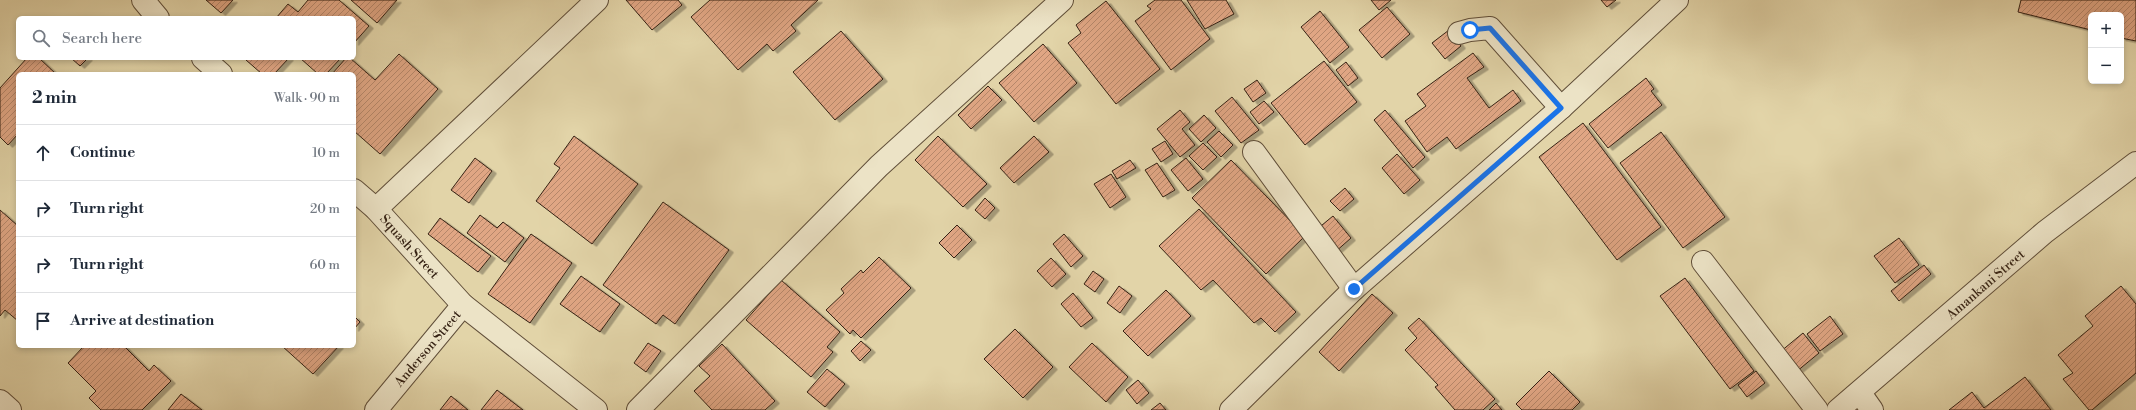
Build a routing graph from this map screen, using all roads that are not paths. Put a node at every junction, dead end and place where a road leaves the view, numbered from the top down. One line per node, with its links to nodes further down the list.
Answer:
1 (143, 0): 5 (street)
2 (597, 0): 13 (street)
3 (1062, 0): 22 (street)
4 (1677, 0): 9 (street)
5 (156, 16)
6 (1459, 33): 9 (street)
7 (205, 60): 8 (street)
8 (219, 72)
9 (1561, 108): 15 (street)
10 (1254, 152): 15 (street)
11 (2136, 163): 18 (street, Amankani Street)
12 (356, 192): 13 (street, Squash Street)
13 (376, 209): 16 (street, Squash Street)
14 (1703, 262): 24 (street)
15 (1354, 289): 23 (street)
16 (463, 305): 20 (street, Anderson Street); 21 (street, Squash Street)
17 (0, 401): 19 (street)
18 (1866, 401): 25 (street, Amankani Street)
19 (10, 410)
20 (376, 410)
21 (596, 410)
22 (638, 410)
23 (1231, 410)
24 (1816, 410)
25 (1838, 410)

